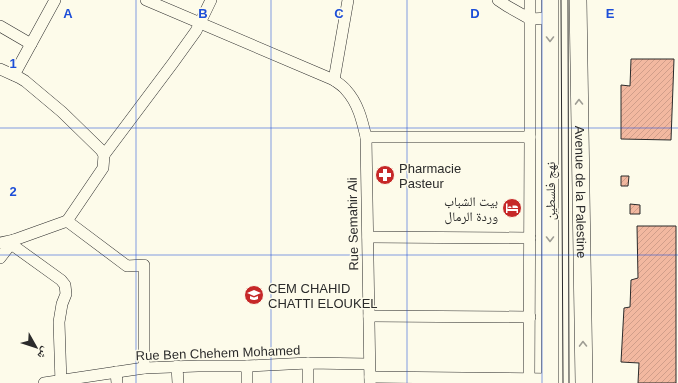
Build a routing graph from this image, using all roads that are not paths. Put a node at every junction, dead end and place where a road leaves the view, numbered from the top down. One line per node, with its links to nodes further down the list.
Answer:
1 (55, 0): 13 (street)
2 (146, 0): 11 (street, Rue Semahir Ali)
3 (211, 0): 11 (street)
4 (348, 0): 16 (street)
5 (498, 0): 10 (street)
6 (530, 0): 10 (street)
7 (550, 0): 9 (main road, نهج فلسطين)
8 (578, 0): 43 (main road, Avenue de la Palestine, one-way to 8)
9 (550, 18): 10 (street); 20 (main road, نهج فلسطين, one-way to 20)
10 (530, 19): 18 (street)
11 (200, 22): 16 (street, Rue Semahir Ali); 19 (street)
12 (0, 26): 13 (street)
13 (31, 44): 15 (street)
14 (0, 69): 15 (street)
15 (14, 75): 19 (street)
16 (334, 80): 17 (street, Rue Semahir Ali)
17 (366, 137): 18 (street); 23 (street, Rue Semahir Ali)
18 (530, 138): 21 (street)
19 (104, 155): 22 (street)
20 (550, 218): 21 (street); 37 (main road, نهج فلسطين, one-way to 37)
21 (530, 219): 24 (street)
22 (66, 221): 25 (street); 33 (street)
23 (368, 237): 24 (street); 27 (street, Rue Semahir Ali)
24 (530, 238): 28 (street)
25 (8, 242): 26 (street); 38 (street)
26 (0, 258)
27 (369, 316): 28 (street); 30 (street, Rue Semahir Ali)
28 (530, 317): 36 (street)
29 (308, 363): 30 (street, Rue Ben Chehem Mohamed); 32 (street, Rue Ben Chehem Mohamed); 42 (street)
30 (369, 364): 35 (street, Rue Semahir Ali)
31 (177, 366): 32 (street, Rue Ben Chehem Mohamed); 33 (street, Rue Ben Chehem Mohamed); 40 (street)
32 (247, 366): 41 (street)
33 (144, 368): 34 (street, Rue Ben Chehem Mohamed)
34 (116, 378): 38 (street, Rue Ben Chehem Mohamed)
35 (370, 380): 36 (street)
36 (529, 381): 37 (street)
37 (550, 381)
38 (61, 382): 39 (street, Rue Ben Chehem Mohamed)
39 (44, 383)
40 (178, 383)
41 (247, 383)
42 (308, 383)
43 (584, 383)

